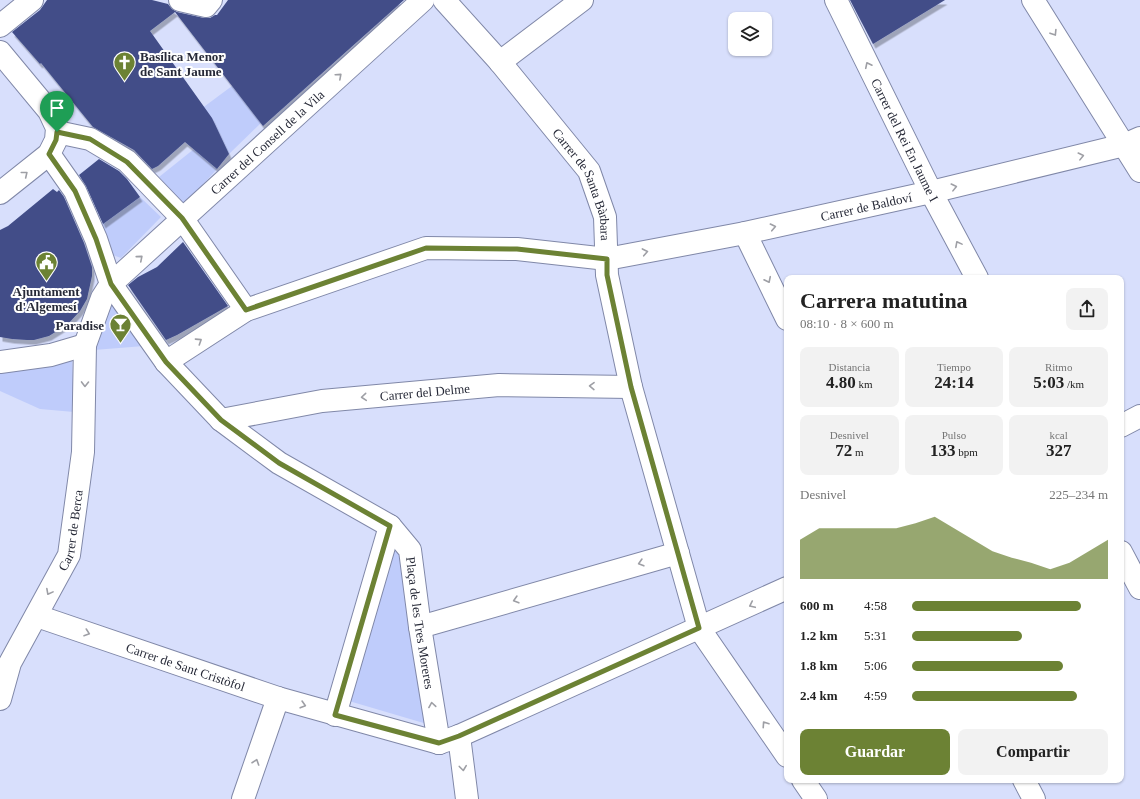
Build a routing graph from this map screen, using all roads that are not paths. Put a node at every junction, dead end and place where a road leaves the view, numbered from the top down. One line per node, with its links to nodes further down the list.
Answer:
1 (32, 0): 7 (street)
2 (423, 0): 16 (street, Carrer del Consell de la Vila, one-way to 2)
3 (444, 0): 9 (street, Carrer de Santa Bàrbara)
4 (582, 0): 9 (street)
5 (836, 0): 14 (street, Carrer del Rei En Jaume I, one-way to 5)
6 (1033, 0): 11 (street, one-way to 11)
7 (0, 26)
8 (0, 52): 10 (street)
9 (500, 62): 18 (street, Carrer de Santa Bàrbara)
10 (57, 132): 12 (street); 16 (street)
11 (1132, 141): 13 (street); 14 (street, Carrer de Baldoví, one-way to 11)
12 (55, 162): 15 (street, one-way to 12); 20 (street)
13 (1140, 171)
14 (931, 192): 17 (street, Carrer de Baldoví, one-way to 14); 19 (street, Carrer del Rei En Jaume I, one-way to 14)
15 (0, 193)
16 (182, 218): 20 (street, Carrer del Consell de la Vila, one-way to 16); 21 (street)
17 (744, 233): 18 (street, Carrer de Baldoví, one-way to 17); 22 (street, one-way to 22)
18 (607, 259): 21 (street, Carrer de Baldoví); 26 (street, Carrer de Santa Bàrbara)
19 (975, 275)
20 (111, 284): 23 (street, Carrer de Berca); 25 (street)
21 (246, 310): 25 (street, Carrer de Baldoví, one-way to 21)
22 (784, 313)
23 (86, 345): 24 (street); 35 (street, Carrer de Berca, one-way to 35)
24 (0, 362)
25 (166, 362): 28 (street)
26 (631, 387): 28 (street, Carrer del Delme, one-way to 28); 31 (street, Carrer de Santa Bàrbara)
27 (1140, 416): 29 (street)
28 (221, 420): 30 (street)
29 (1124, 424)
30 (390, 526): 36 (street, Plaça de les Tres Moreres); 40 (street)
31 (678, 553): 36 (street, one-way to 36); 37 (street, Carrer de Santa Bàrbara)
32 (1124, 558): 33 (street)
33 (1140, 588)
34 (784, 589): 37 (street, one-way to 37)
35 (37, 616): 38 (street, Carrer de Sant Cristòfol, one-way to 38); 39 (street, Carrer de Berca)
36 (420, 627): 42 (street, Plaça de les Tres Moreres, one-way to 36)
37 (699, 628): 41 (street); 43 (street, Carrer de Santa Bàrbara, one-way to 37)
38 (278, 698): 40 (street, Carrer de Sant Cristòfol, one-way to 40); 46 (street, one-way to 38)
39 (0, 699)
40 (335, 715): 42 (street)
41 (459, 736): 42 (street); 47 (street, one-way to 47)
42 (439, 743)
43 (784, 752)
44 (805, 783): 48 (street)
45 (1026, 783): 49 (street)
46 (243, 799)
47 (467, 799)
48 (816, 799)
49 (1034, 799)

